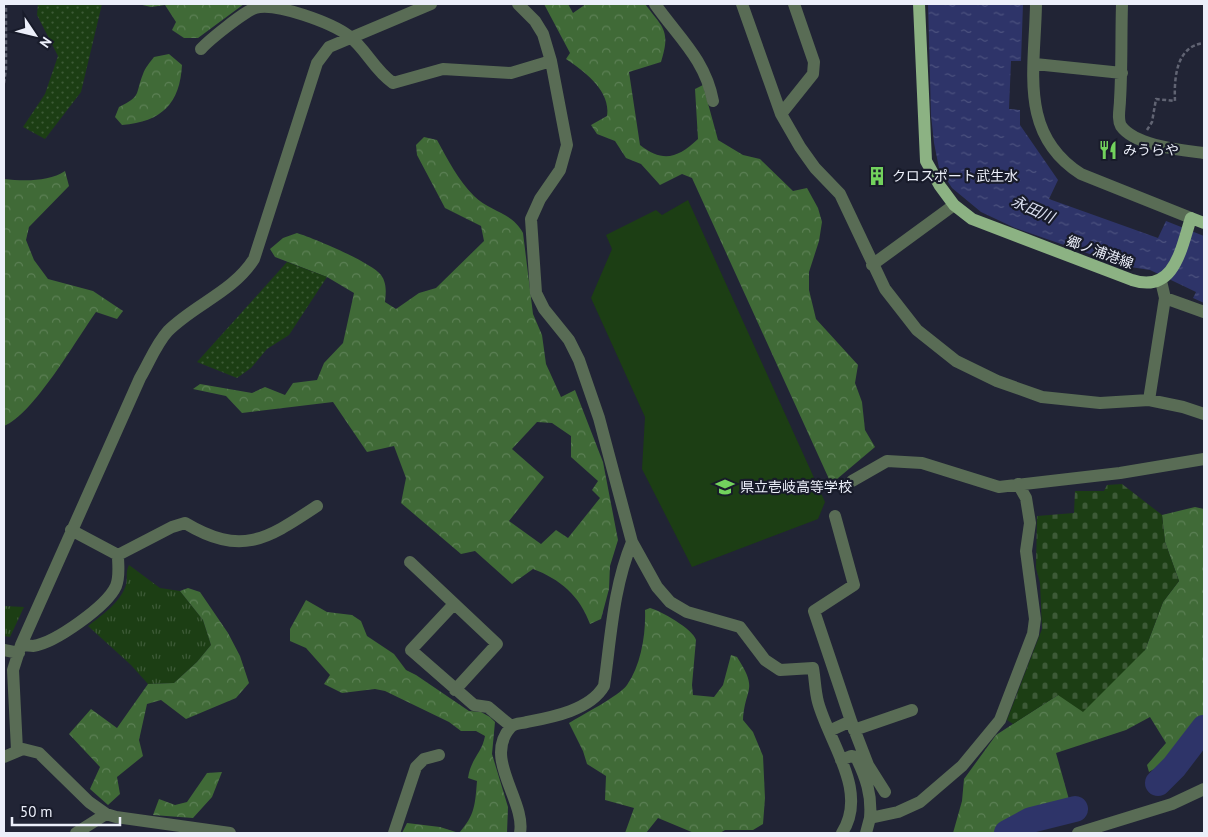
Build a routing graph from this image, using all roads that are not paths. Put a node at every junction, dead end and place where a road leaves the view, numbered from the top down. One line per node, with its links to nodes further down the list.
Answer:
1 (431, 4): 9 (street)
2 (518, 4): 11 (street)
3 (655, 4): 14 (street)
4 (742, 4): 15 (street)
5 (794, 4): 15 (street)
6 (919, 4): 17 (main road, 郷ノ浦港線)
7 (1036, 4): 12 (street)
8 (1122, 4): 13 (street)
9 (350, 37): 10 (street); 11 (street); 31 (street)
10 (201, 49)
11 (551, 61): 32 (street)
12 (1035, 64): 13 (street); 19 (street)
13 (1122, 73): 16 (street)
14 (713, 101)
15 (781, 114): 20 (street)
16 (1204, 153)
17 (954, 205): 20 (street); 21 (main road, 郷ノ浦港線)
18 (1204, 222): 19 (main road)
19 (1189, 223): 21 (main road)
20 (872, 265): 24 (street)
21 (1161, 281): 22 (street)
22 (1165, 298): 23 (street); 24 (street)
23 (1204, 312)
24 (1149, 400): 25 (street)
25 (1204, 414)
26 (1204, 459): 28 (street)
27 (852, 481): 28 (street)
28 (1018, 484): 50 (street)
29 (317, 506): 33 (street)
30 (836, 516): 41 (street)
31 (71, 530): 33 (street); 36 (street)
32 (632, 542): 40 (street); 42 (street)
33 (118, 555): 36 (street)
34 (410, 562): 35 (street)
35 (454, 604): 38 (street); 38 (street)
36 (20, 649): 37 (street); 43 (street)
37 (4, 650)
38 (455, 690): 40 (street)
39 (912, 710): 41 (street)
40 (511, 726): 54 (street)
41 (853, 726): 42 (street); 48 (street)
42 (829, 730): 46 (street)
43 (17, 750): 45 (street); 49 (street)
44 (439, 755): 53 (street)
45 (4, 757)
46 (841, 760): 50 (street); 55 (street)
47 (1204, 790): 57 (street)
48 (885, 792)
49 (106, 814): 51 (street); 52 (street)
50 (870, 818): 56 (street)
51 (76, 833)
52 (230, 833)
53 (394, 833)
54 (520, 833)
55 (842, 833)
56 (866, 833)
57 (1078, 833)

